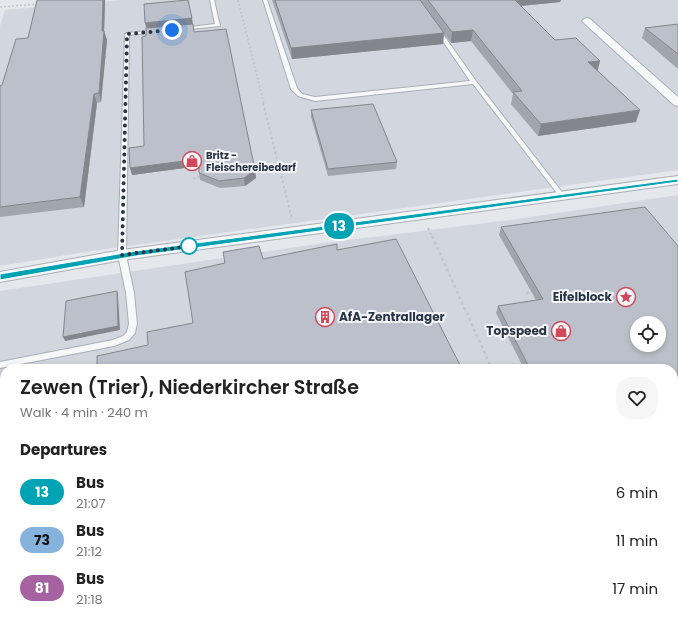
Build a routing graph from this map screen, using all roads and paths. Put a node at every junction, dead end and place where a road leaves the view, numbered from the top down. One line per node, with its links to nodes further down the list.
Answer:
1 (212, 0): 16 (lane)
2 (238, 0): 15 (path)
3 (265, 0): 8 (lane)
4 (39, 4): 5 (path)
5 (0, 7)
6 (587, 21): 9 (street)
7 (434, 25): 8 (lane)
8 (474, 82): 13 (lane)
9 (678, 103)
10 (200, 176): 11 (path)
11 (193, 180)
12 (678, 180): 13 (street)
13 (562, 196): 14 (street)
14 (422, 215): 15 (street); 21 (path)
15 (296, 231): 16 (street)
16 (122, 255): 17 (street); 20 (lane)
17 (0, 277)
18 (532, 292): 19 (path)
19 (526, 293)
20 (5, 364)
21 (490, 364)

